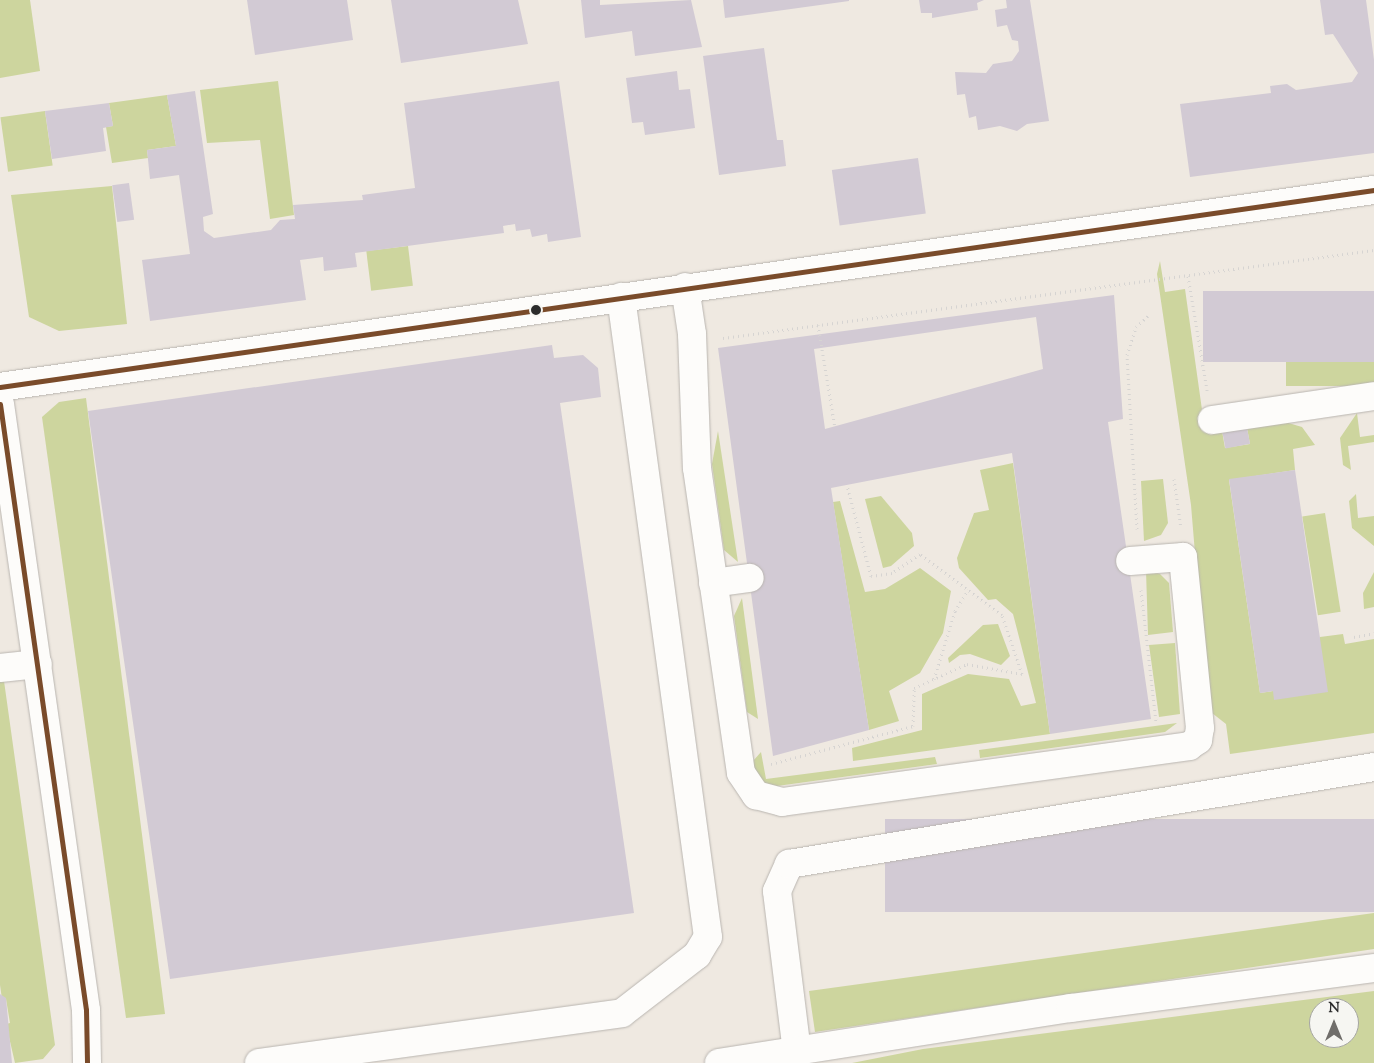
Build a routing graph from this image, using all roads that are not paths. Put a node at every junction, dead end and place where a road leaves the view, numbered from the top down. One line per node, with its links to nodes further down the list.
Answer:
1 (1374, 190): 2 (street)
2 (685, 287): 3 (street); 10 (street)
3 (621, 297): 4 (street); 17 (street)
4 (0, 387)
5 (1374, 396): 7 (street)
6 (0, 404): 11 (street)
7 (1212, 420)
8 (1134, 561): 10 (street)
9 (750, 578): 10 (street)
10 (713, 583)
11 (38, 664): 12 (street); 16 (street)
12 (0, 668)
13 (1374, 767): 15 (street)
14 (1374, 968): 15 (street)
15 (797, 1052): 18 (street)
16 (87, 1063)
17 (259, 1063)
18 (719, 1063)

